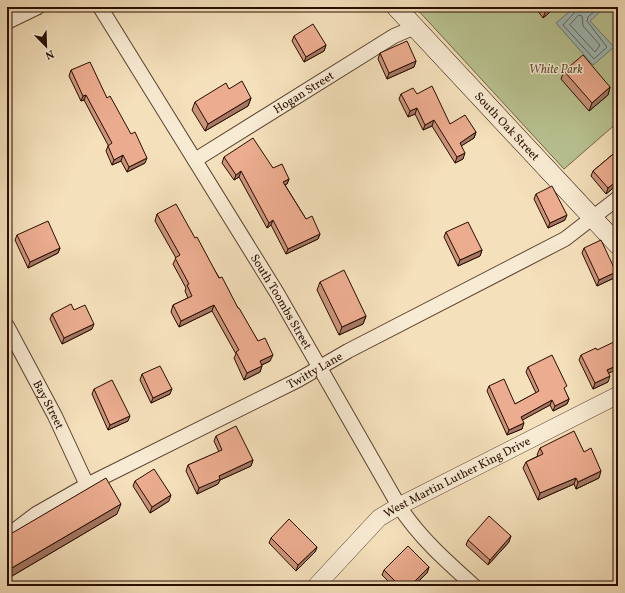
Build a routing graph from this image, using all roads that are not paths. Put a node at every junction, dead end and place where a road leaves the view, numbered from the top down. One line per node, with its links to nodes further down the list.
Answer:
1 (38, 7): 4 (street)
2 (100, 7): 6 (street, South Toombs Street)
3 (396, 7): 5 (main road, South Oak Street)
4 (7, 22)
5 (415, 27): 6 (street, Hogan Street); 8 (main road, South Oak Street)
6 (195, 160): 11 (street, South Toombs Street)
7 (618, 198): 8 (street, Twitty Lane)
8 (592, 218): 9 (main road, South Oak Street); 11 (street, Twitty Lane)
9 (618, 245)
10 (7, 326): 13 (street, Bay Street)
11 (321, 368): 13 (street, Twitty Lane); 14 (street, South Toombs Street)
12 (618, 395): 14 (street, West Martin Luther King Drive)
13 (87, 486): 15 (street, Twitty Lane)
14 (399, 506): 16 (street, West Martin Luther King Drive); 17 (street, South Toombs Street)
15 (7, 536)
16 (316, 586)
17 (474, 586)

